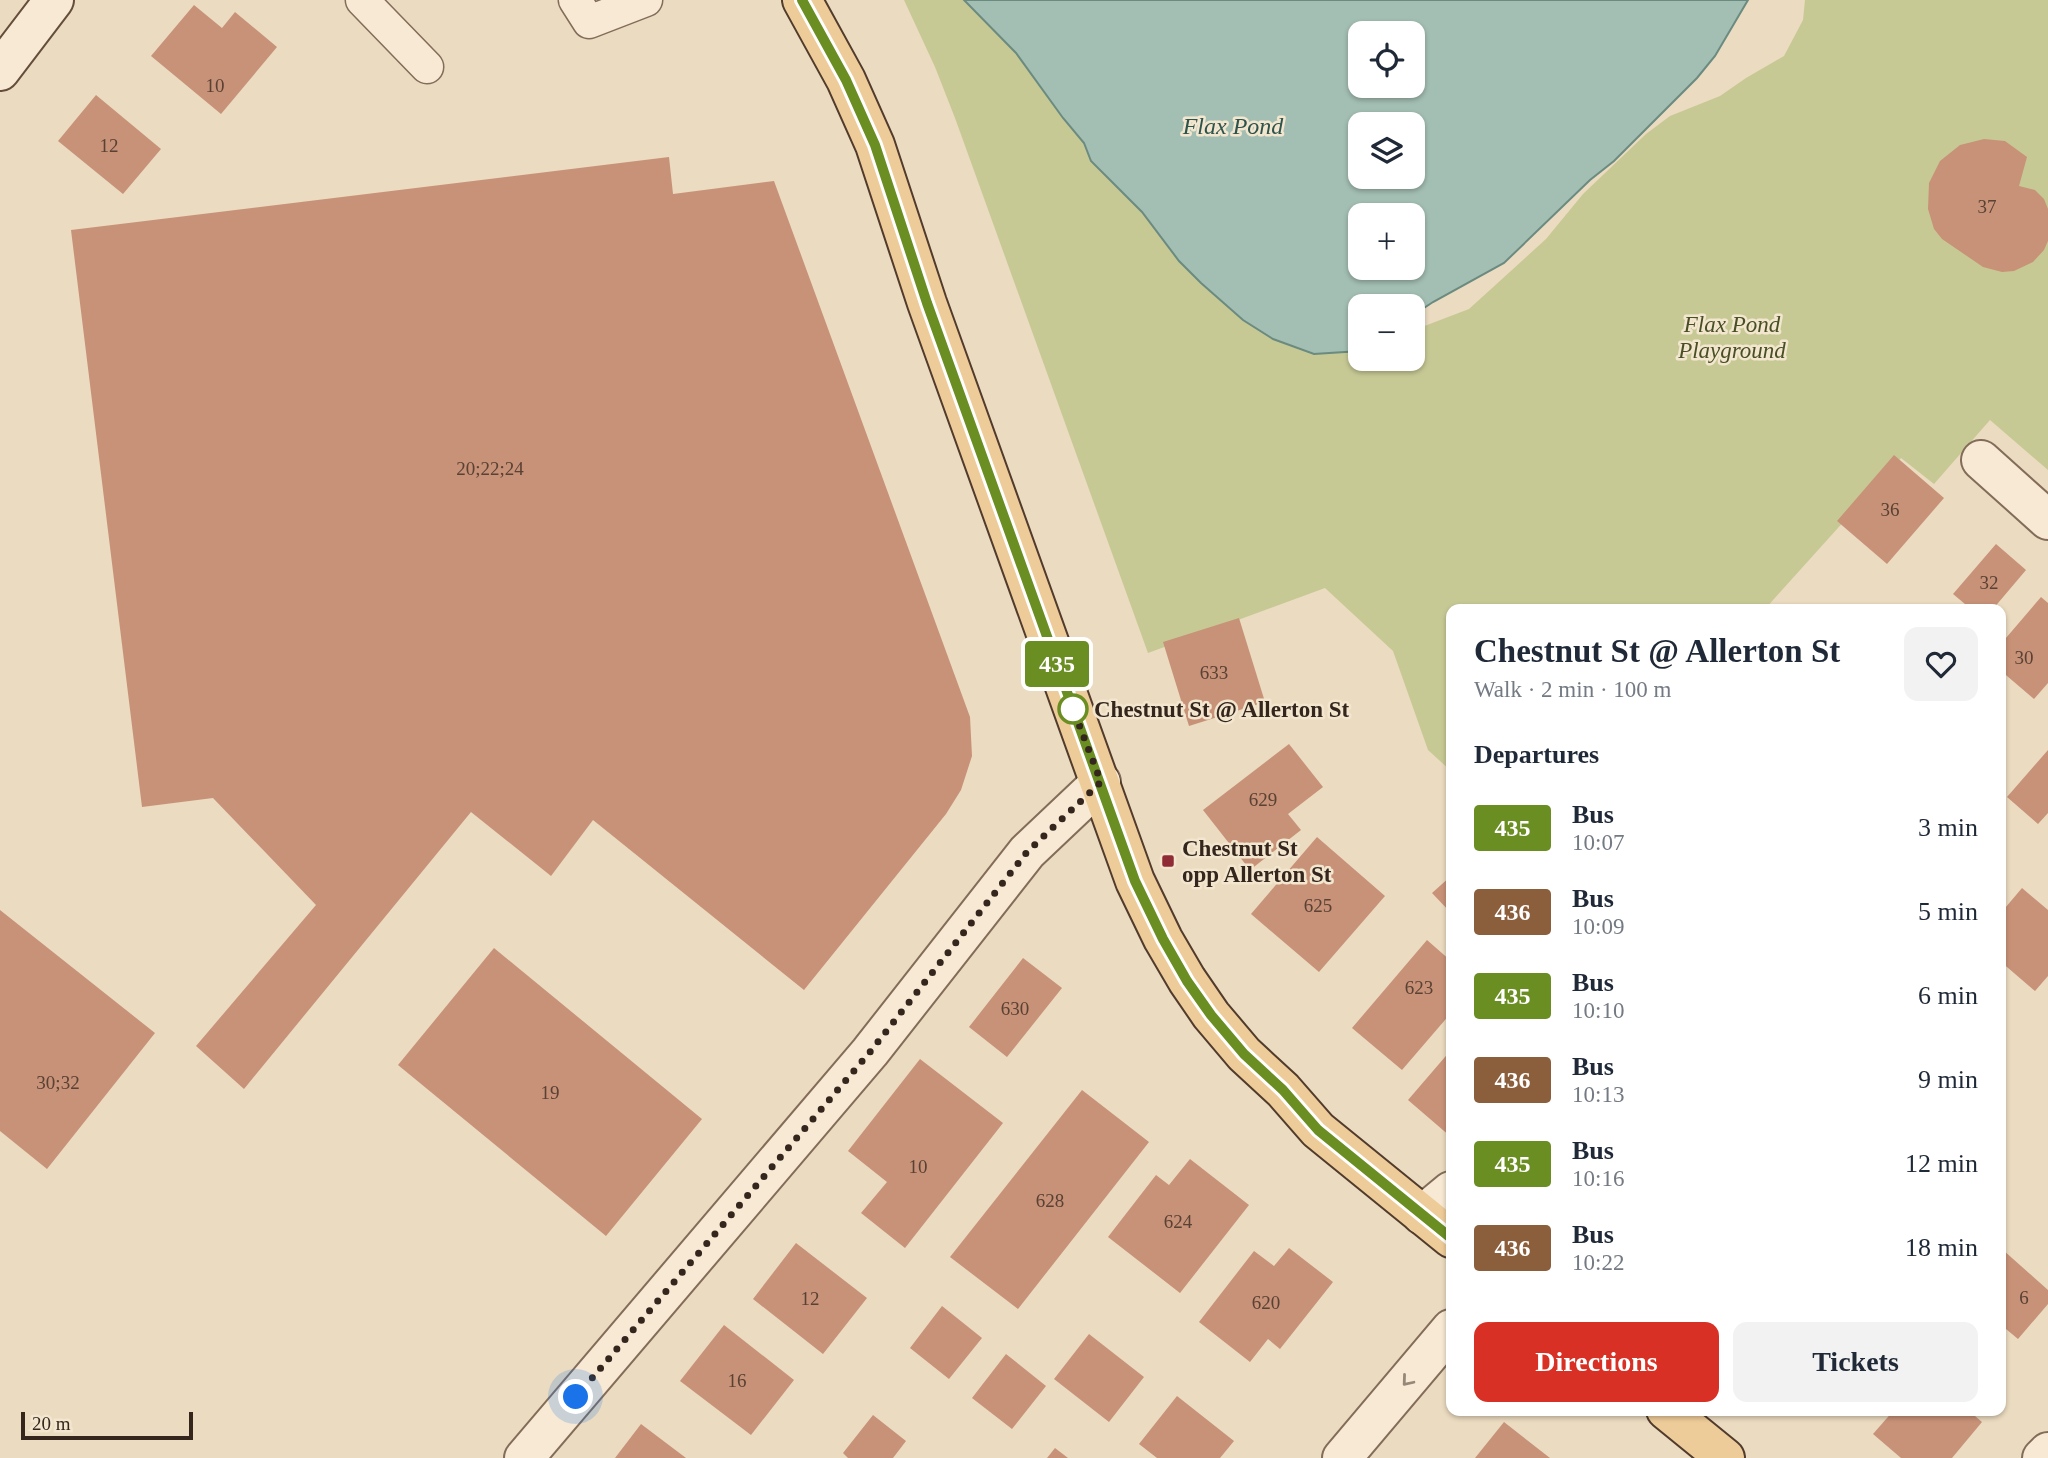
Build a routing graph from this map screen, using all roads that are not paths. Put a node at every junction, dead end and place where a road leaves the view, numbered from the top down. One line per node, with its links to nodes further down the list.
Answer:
1 (54, 0): 7 (street)
2 (362, 0): 6 (lane)
3 (575, 0): 4 (lane)
4 (646, 0)
5 (802, 0): 10 (main road)
6 (427, 67)
7 (0, 71)
8 (1981, 460): 9 (street)
9 (2048, 520)
10 (1101, 782): 12 (main road); 16 (street)
11 (1446, 1204): 12 (street)
12 (1437, 1227)
13 (1446, 1335): 17 (street, one-way to 17)
14 (1673, 1416): 18 (main road)
15 (2048, 1452): 19 (street)
16 (524, 1458)
17 (1342, 1458)
18 (1725, 1458)
19 (2042, 1458)

